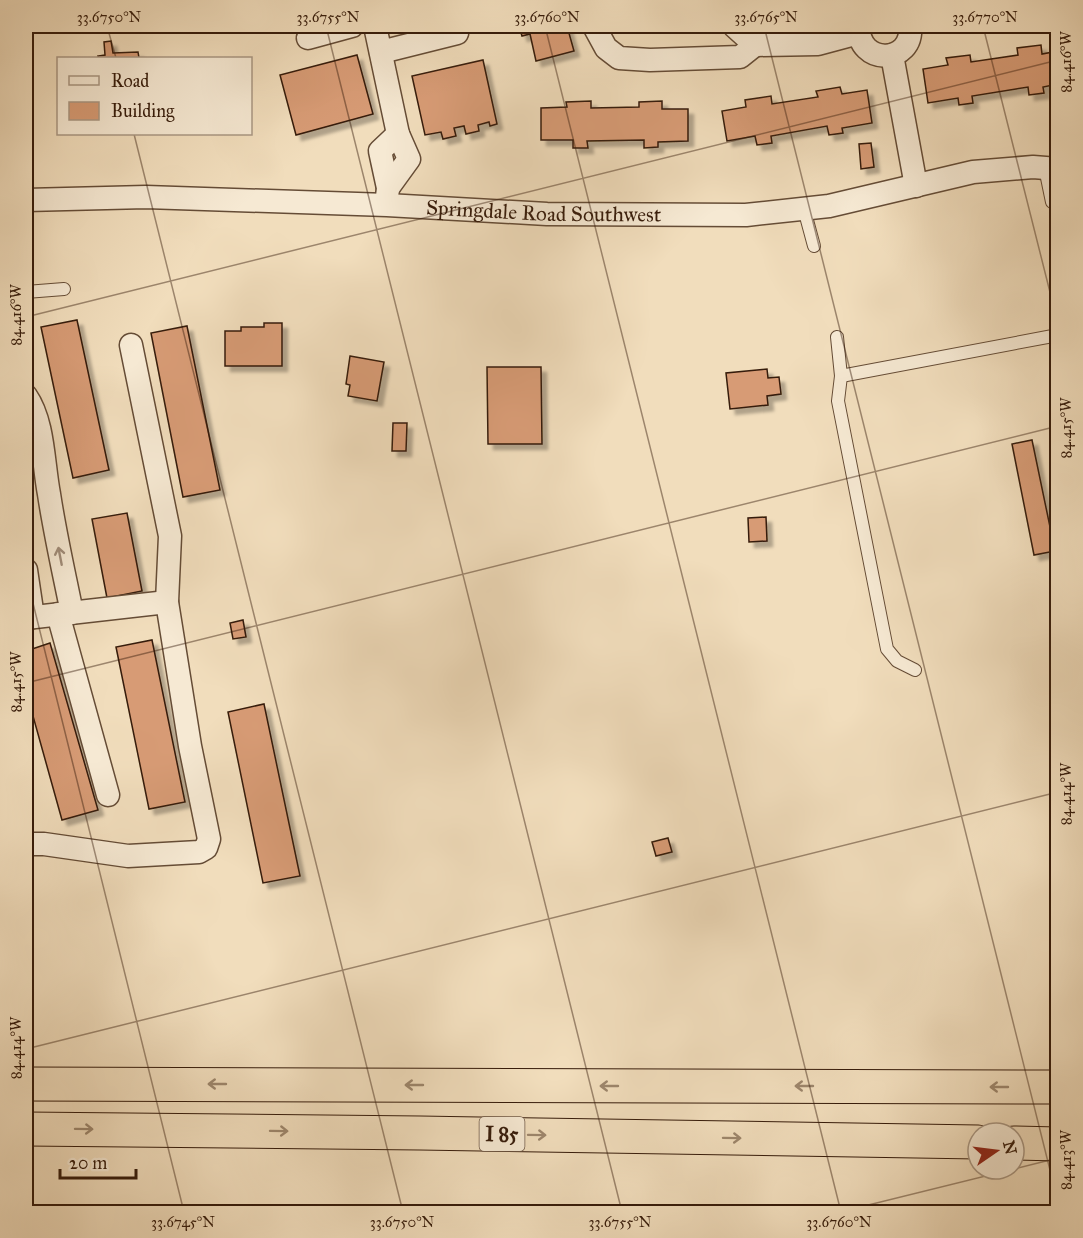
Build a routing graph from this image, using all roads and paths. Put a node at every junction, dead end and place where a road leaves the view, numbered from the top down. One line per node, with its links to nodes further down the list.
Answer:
1 (352, 26): 8 (street)
2 (375, 26): 10 (street)
3 (594, 26): 9 (street)
4 (734, 26): 9 (street)
5 (910, 26): 11 (street)
6 (859, 29): 9 (street); 11 (street)
7 (457, 33): 10 (street)
8 (309, 38)
9 (755, 45)
10 (381, 52): 14 (street)
11 (892, 55): 13 (street)
12 (1051, 168): 13 (street, Springdale Road Southwest); 16 (lane)
13 (916, 186): 17 (street, Springdale Road Southwest)
14 (387, 197): 15 (street, Springdale Road Southwest); 17 (street, Springdale Road Southwest)
15 (26, 200)
16 (1052, 202)
17 (804, 209): 18 (lane)
18 (813, 246)
19 (64, 289): 20 (lane)
20 (26, 292)
21 (1058, 336): 24 (lane)
22 (837, 337): 24 (lane)
23 (131, 345): 27 (street)
24 (841, 376): 30 (lane)
25 (26, 396): 28 (street, one-way to 25)
26 (26, 570): 29 (street)
27 (167, 602): 28 (street); 32 (street)
28 (65, 614): 29 (street); 31 (street)
29 (29, 617)
30 (915, 670)
31 (108, 795)
32 (26, 844)
33 (26, 1084): 34 (highway, one-way to 33)
34 (1058, 1087)
35 (26, 1129): 36 (highway, I 85, one-way to 36)
36 (966, 1142)
37 (1026, 1143): 38 (highway)
38 (1058, 1144)

